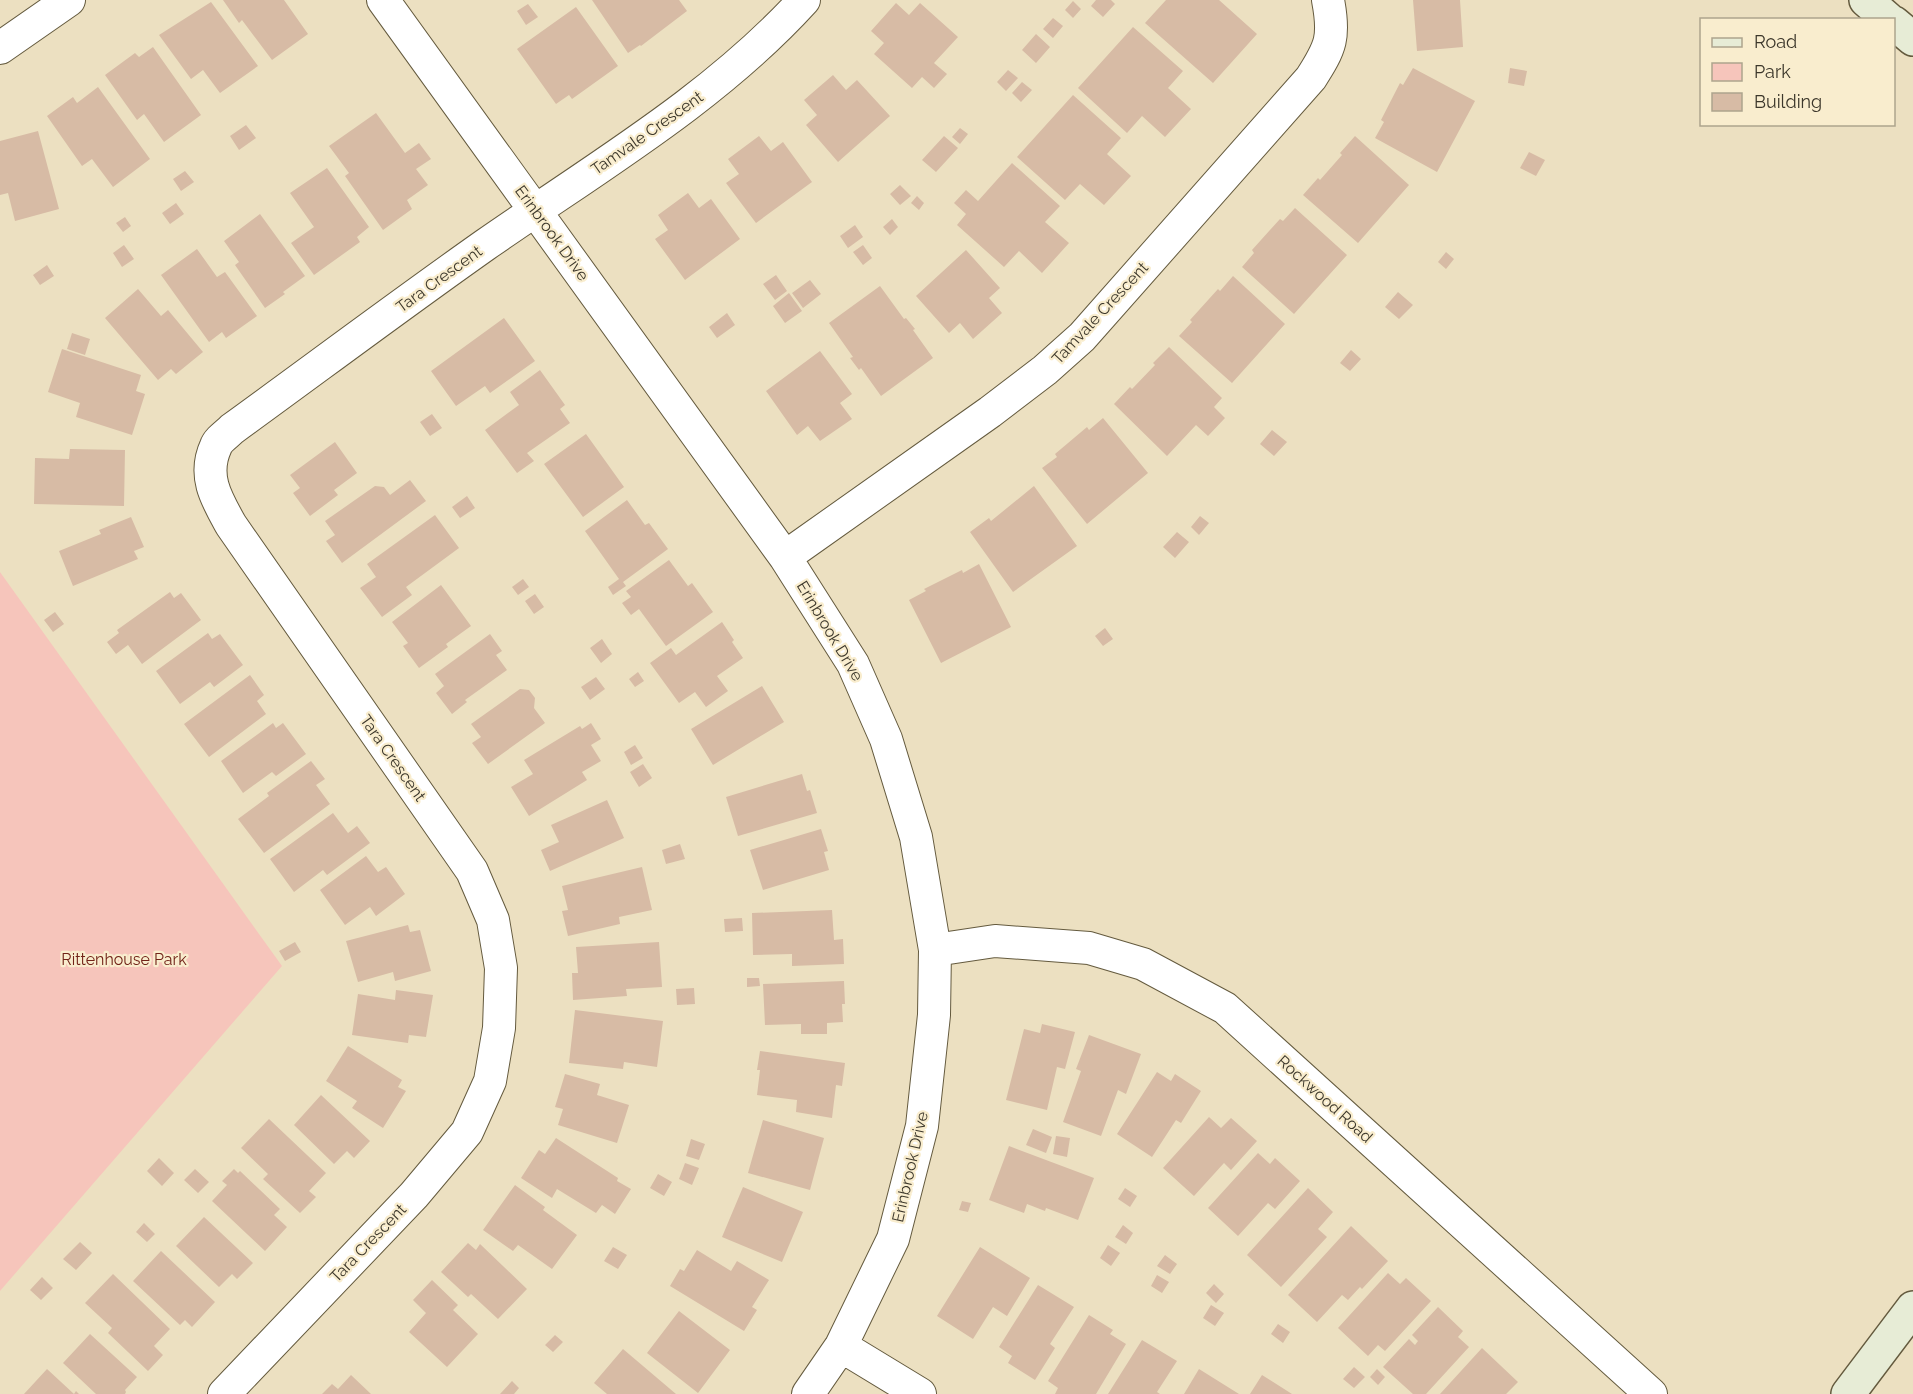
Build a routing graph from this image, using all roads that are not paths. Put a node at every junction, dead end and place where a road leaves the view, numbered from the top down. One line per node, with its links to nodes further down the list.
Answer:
1 (69, 0): 9 (street)
2 (383, 0): 10 (street, Erinbrook Drive)
3 (804, 0): 10 (street, Tamvale Crescent)
4 (1328, 0): 11 (street, Tamvale Crescent)
5 (1866, 0): 6 (main road)
6 (1887, 18)
7 (1895, 25): 8 (main road)
8 (1913, 39)
9 (0, 48)
10 (536, 211): 11 (street, Erinbrook Drive); 15 (street, Tara Crescent)
11 (785, 557): 12 (street, Erinbrook Drive)
12 (935, 950): 14 (street, Erinbrook Drive); 18 (street, Rockwood Road)
13 (1913, 1308): 19 (main road)
14 (841, 1346): 16 (street, Erinbrook Drive); 17 (street)
15 (224, 1394)
16 (808, 1394)
17 (920, 1394)
18 (1651, 1394)
19 (1848, 1394)

